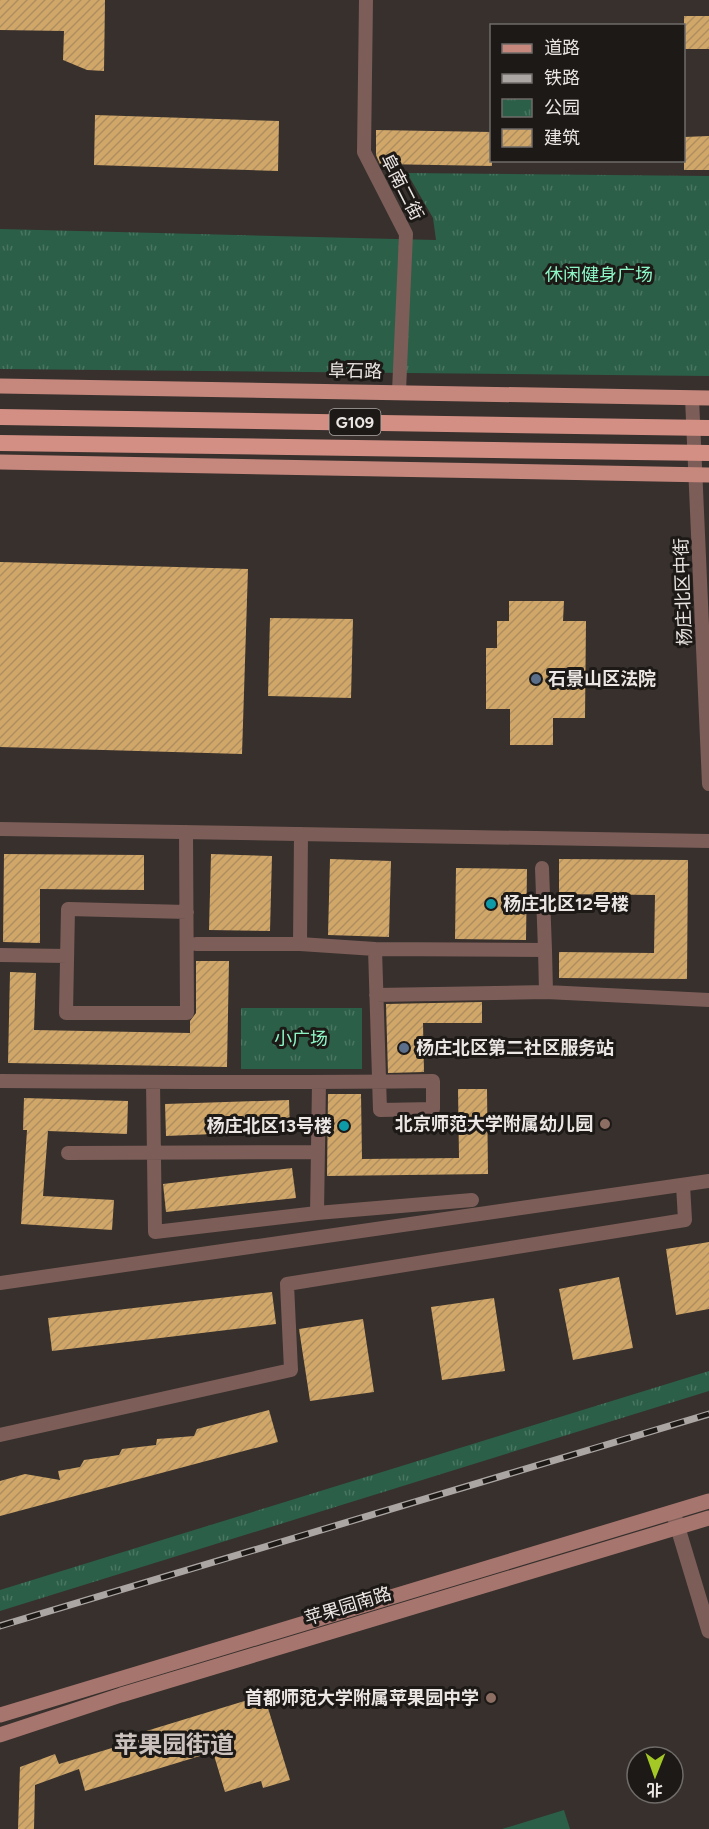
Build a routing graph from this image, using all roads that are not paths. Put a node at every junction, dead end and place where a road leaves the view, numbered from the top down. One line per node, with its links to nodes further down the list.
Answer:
1 (366, 0): 3 (street, 阜南二街)
2 (0, 386): 3 (main road, 阜石路)
3 (399, 391): 4 (main road, 阜石路)
4 (692, 398): 5 (main road, 阜石路); 11 (street, 杨庄北区中街)
5 (709, 398)
6 (0, 417): 7 (highway, G109, bridge)
7 (709, 428)
8 (0, 443): 9 (highway, G109, bridge)
9 (709, 453)
10 (0, 462): 11 (main road)
11 (703, 475): 12 (street, 杨庄北区中街)
12 (707, 669): 13 (street, 杨庄北区中街)
13 (709, 784)
14 (0, 829): 15 (street)
15 (186, 832): 16 (street); 19 (street)
16 (301, 834): 17 (street); 21 (street)
17 (709, 841)
18 (542, 868): 23 (street)
19 (187, 912): 25 (street); 25 (street)
20 (196, 944): 21 (street)
21 (300, 944): 22 (street)
22 (375, 949): 23 (street); 27 (street)
23 (544, 950): 26 (street)
24 (0, 955): 25 (street)
25 (67, 956)
26 (546, 992): 27 (street); 28 (street)
27 (376, 995): 31 (street)
28 (709, 1000)
29 (0, 1082): 30 (street)
30 (153, 1082): 31 (street); 34 (street)
31 (319, 1082): 32 (street)
32 (318, 1152): 34 (street); 38 (street)
33 (68, 1153): 34 (street)
34 (154, 1155): 38 (street)
35 (709, 1181): 36 (street)
36 (683, 1185): 39 (street); 40 (street)
37 (472, 1200): 38 (street)
38 (317, 1213)
39 (0, 1283)
40 (0, 1434)
41 (709, 1501): 42 (main road, 苹果园南路)
42 (673, 1512): 44 (street); 46 (main road, 苹果园南路)
43 (709, 1518): 44 (main road, 苹果园南路)
44 (677, 1528): 45 (street); 47 (main road, 苹果园南路)
45 (709, 1631)
46 (0, 1715)
47 (0, 1735)

